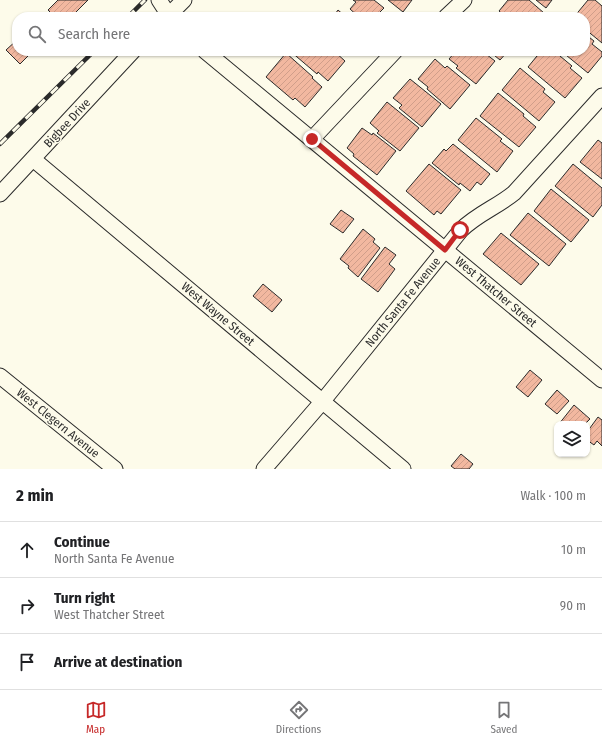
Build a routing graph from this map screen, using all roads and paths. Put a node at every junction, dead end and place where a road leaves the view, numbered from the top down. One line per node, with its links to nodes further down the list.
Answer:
1 (159, 0): 4 (street)
2 (184, 0): 5 (street)
3 (464, 0): 6 (street)
4 (166, 12)
5 (173, 12)
6 (451, 12)
7 (128, 56): 12 (street, Bigbee Drive)
8 (211, 56): 11 (street, West Thatcher Street)
9 (390, 56): 11 (street)
10 (602, 96): 14 (street, North Santa Fe Avenue)
11 (312, 139): 14 (street, West Thatcher Street)
12 (33, 159): 13 (street, Bigbee Drive); 17 (street, West Wayne Street)
13 (0, 194)
14 (445, 250): 16 (street, West Thatcher Street); 17 (street, North Santa Fe Avenue)
15 (0, 376): 18 (street, West Clegern Avenue)
16 (602, 380)
17 (322, 402): 19 (street, North Santa Fe Avenue); 20 (street, West Wayne Street)
18 (115, 469)
19 (264, 469)
20 (403, 469)

